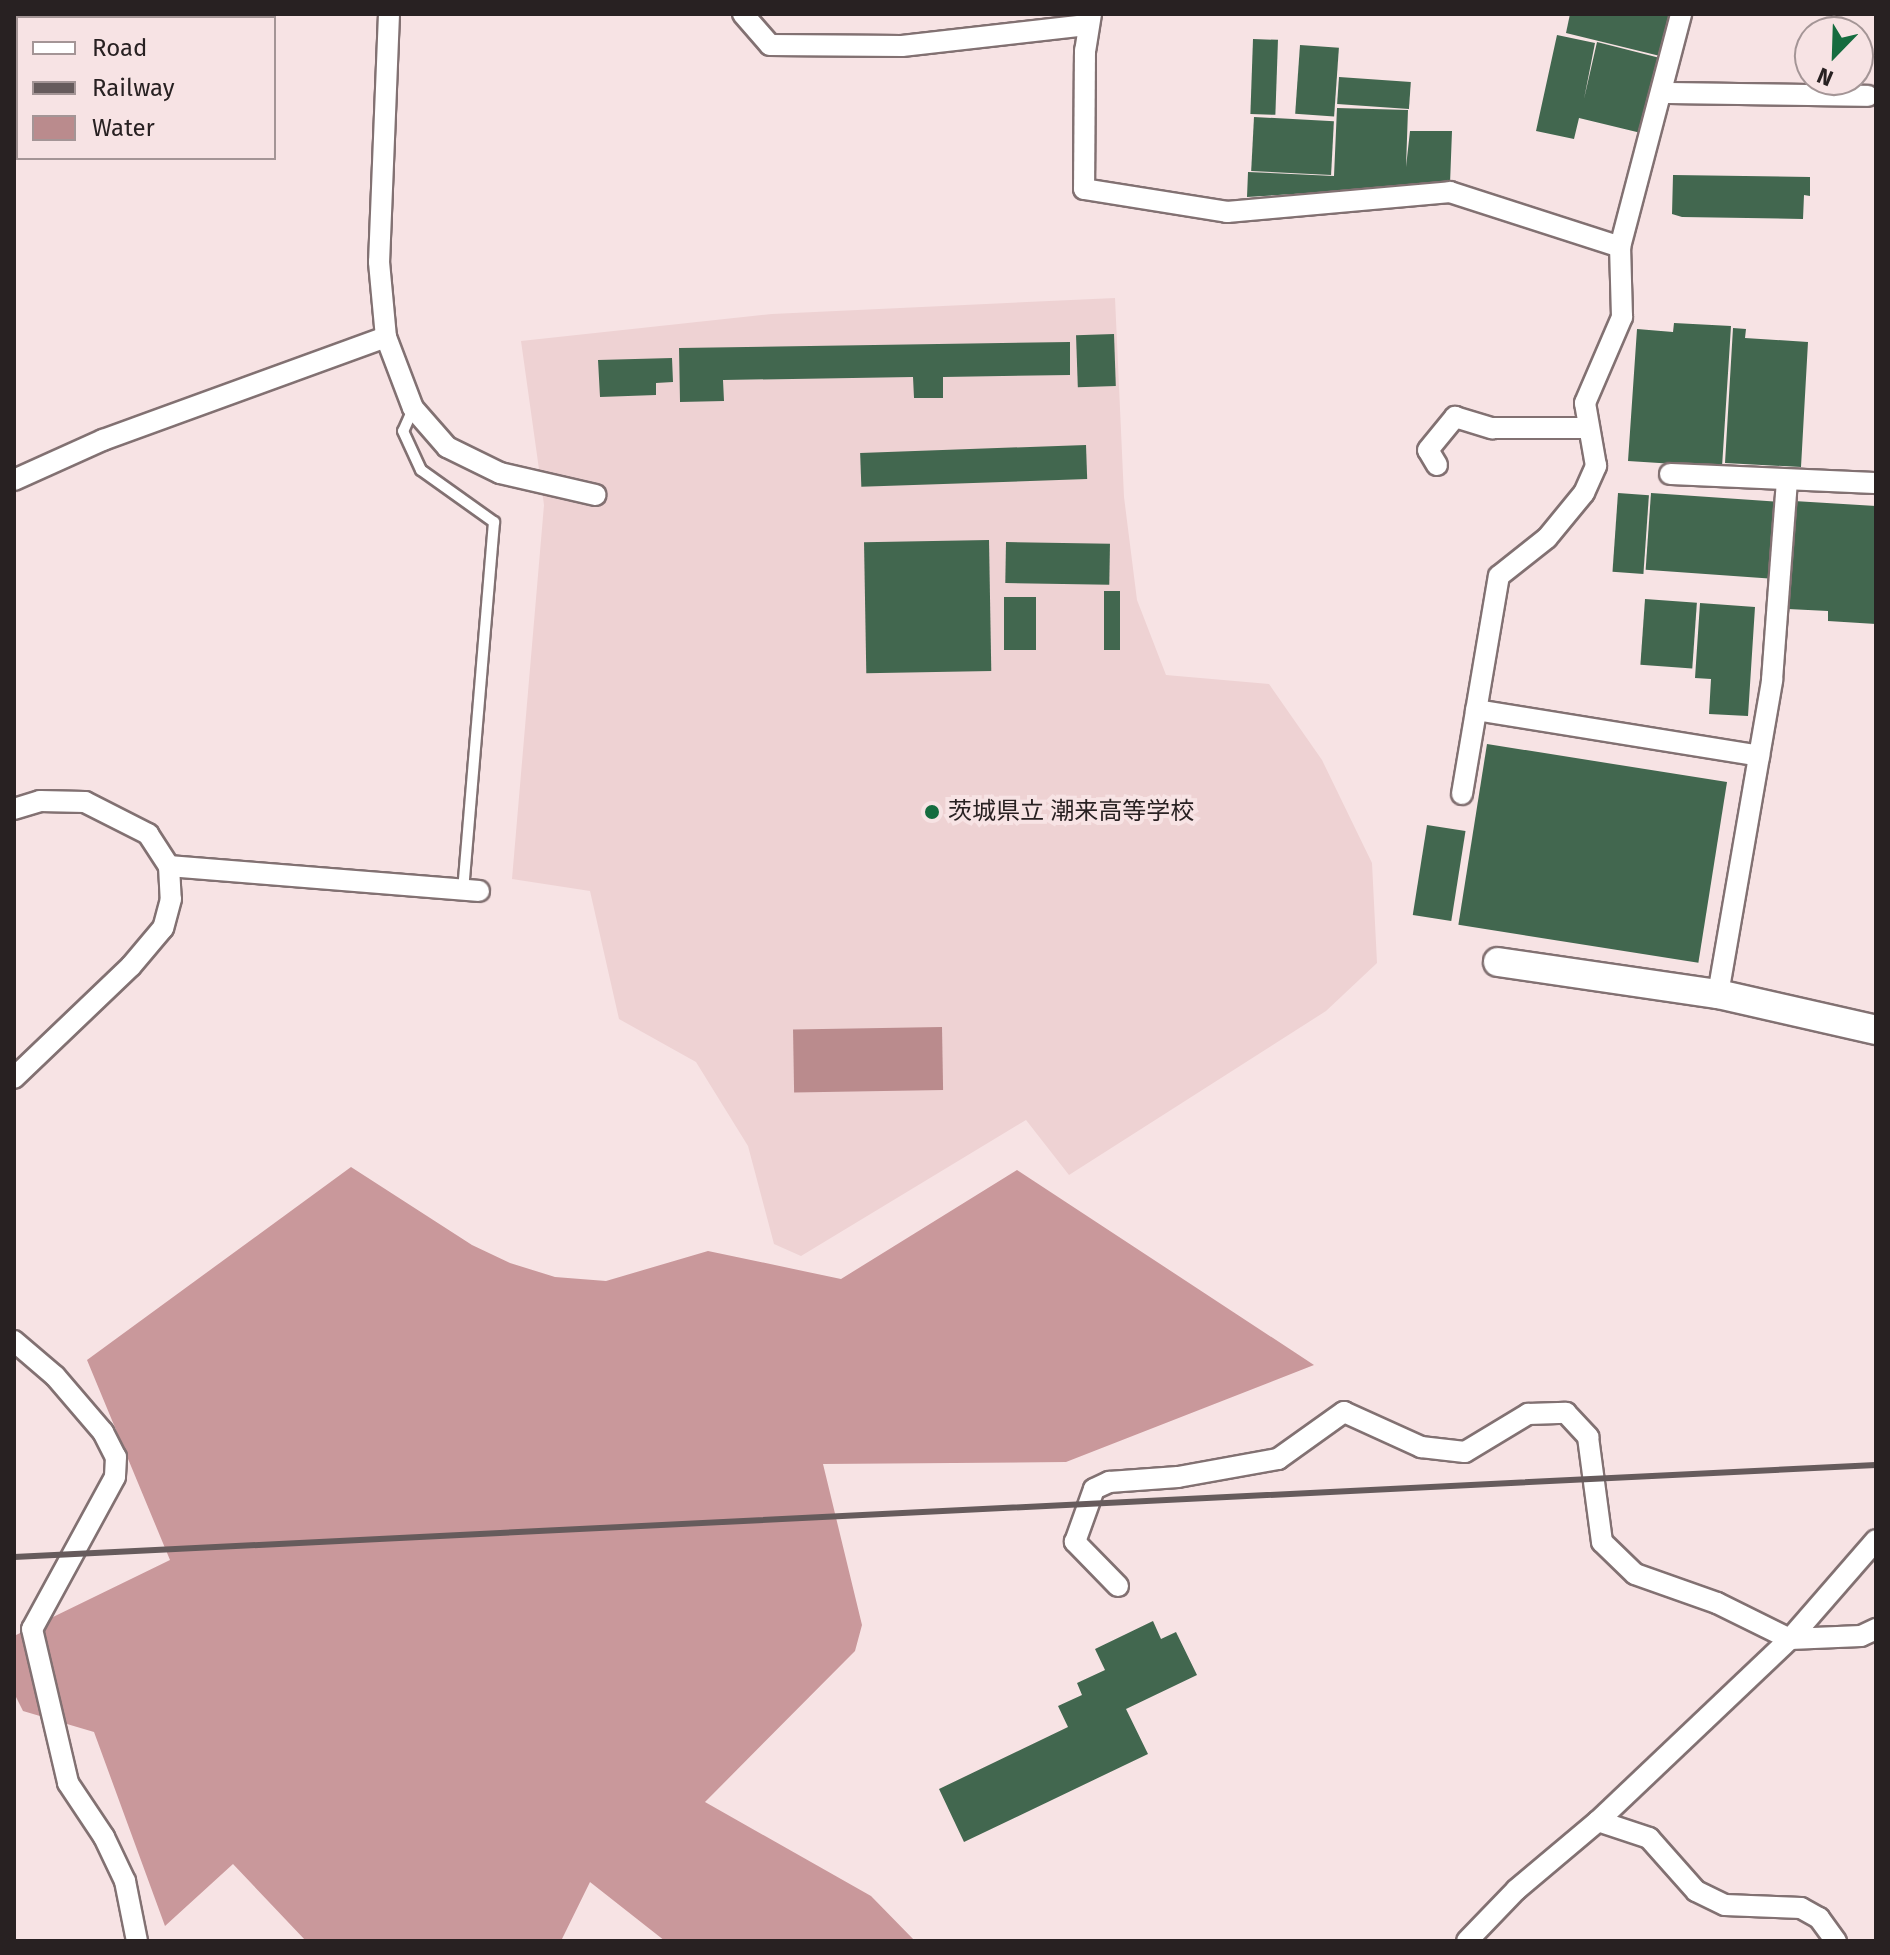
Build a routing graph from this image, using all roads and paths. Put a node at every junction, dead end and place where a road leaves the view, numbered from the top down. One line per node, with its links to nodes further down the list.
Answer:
1 (389, 14): 8 (street)
2 (743, 14): 4 (street)
3 (1681, 14): 5 (street)
4 (1089, 20): 7 (street)
5 (1662, 93): 6 (street); 7 (street)
6 (1794, 95)
7 (1620, 247): 10 (street)
8 (386, 337): 9 (street); 13 (street)
9 (413, 408): 16 (street); 22 (lane)
10 (1587, 428): 11 (street); 17 (street)
11 (1437, 465)
12 (1670, 474): 14 (street)
13 (14, 480)
14 (1787, 481): 15 (street); 18 (street)
15 (1876, 483)
16 (596, 495)
17 (1476, 710): 18 (street); 19 (street)
18 (1759, 756): 24 (street)
19 (1462, 794)
20 (14, 809): 21 (street)
21 (169, 866): 22 (street); 26 (street)
22 (471, 890)
23 (1498, 962): 24 (street)
24 (1718, 994): 25 (street)
25 (1876, 1030)
26 (14, 1078)
27 (14, 1341): 33 (street)
28 (1876, 1540): 31 (street)
29 (1118, 1586): 31 (street)
30 (1876, 1629): 31 (street)
31 (1790, 1639): 32 (street)
32 (1598, 1821): 34 (street); 35 (street)
33 (137, 1941)
34 (1467, 1941)
35 (1836, 1941)

